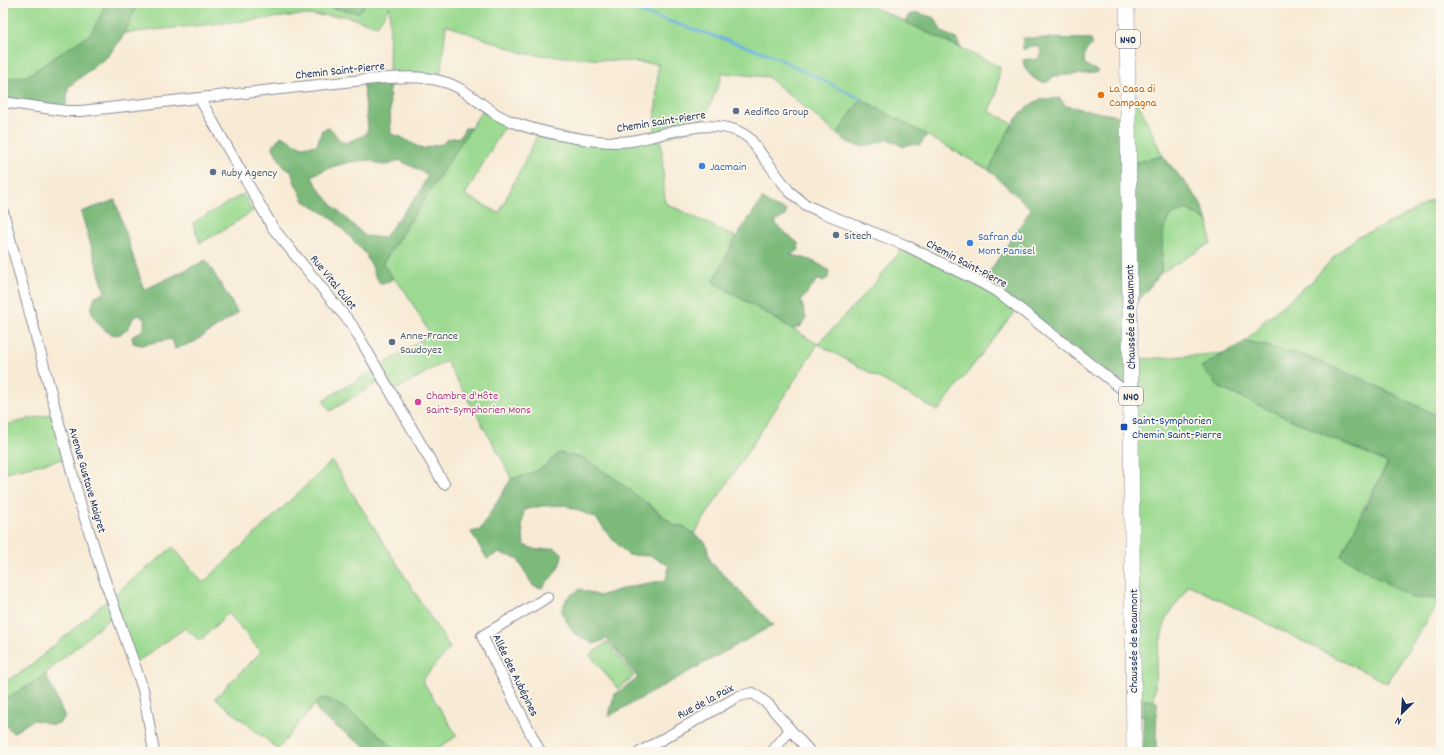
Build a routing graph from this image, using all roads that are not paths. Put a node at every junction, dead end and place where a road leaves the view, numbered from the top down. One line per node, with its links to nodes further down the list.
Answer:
1 (1127, 3): 5 (main road, Chaussée de Beaumont / N40)
2 (200, 99): 3 (street, Chemin Saint-Pierre); 5 (street, Chemin Saint-Pierre); 6 (street, Rue Vital Culot)
3 (3, 102)
4 (3, 212): 9 (street, Avenue Gustave Maigret)
5 (1131, 393): 14 (main road, Chaussée de Beaumont / N40)
6 (444, 484)
7 (548, 597): 10 (street, Allée des Aubépines)
8 (790, 730): 11 (street, Rue de la Paix); 12 (street); 13 (street, Rue de la Paix)
9 (154, 752)
10 (540, 752)
11 (640, 752)
12 (772, 752)
13 (810, 752)
14 (1134, 752)

